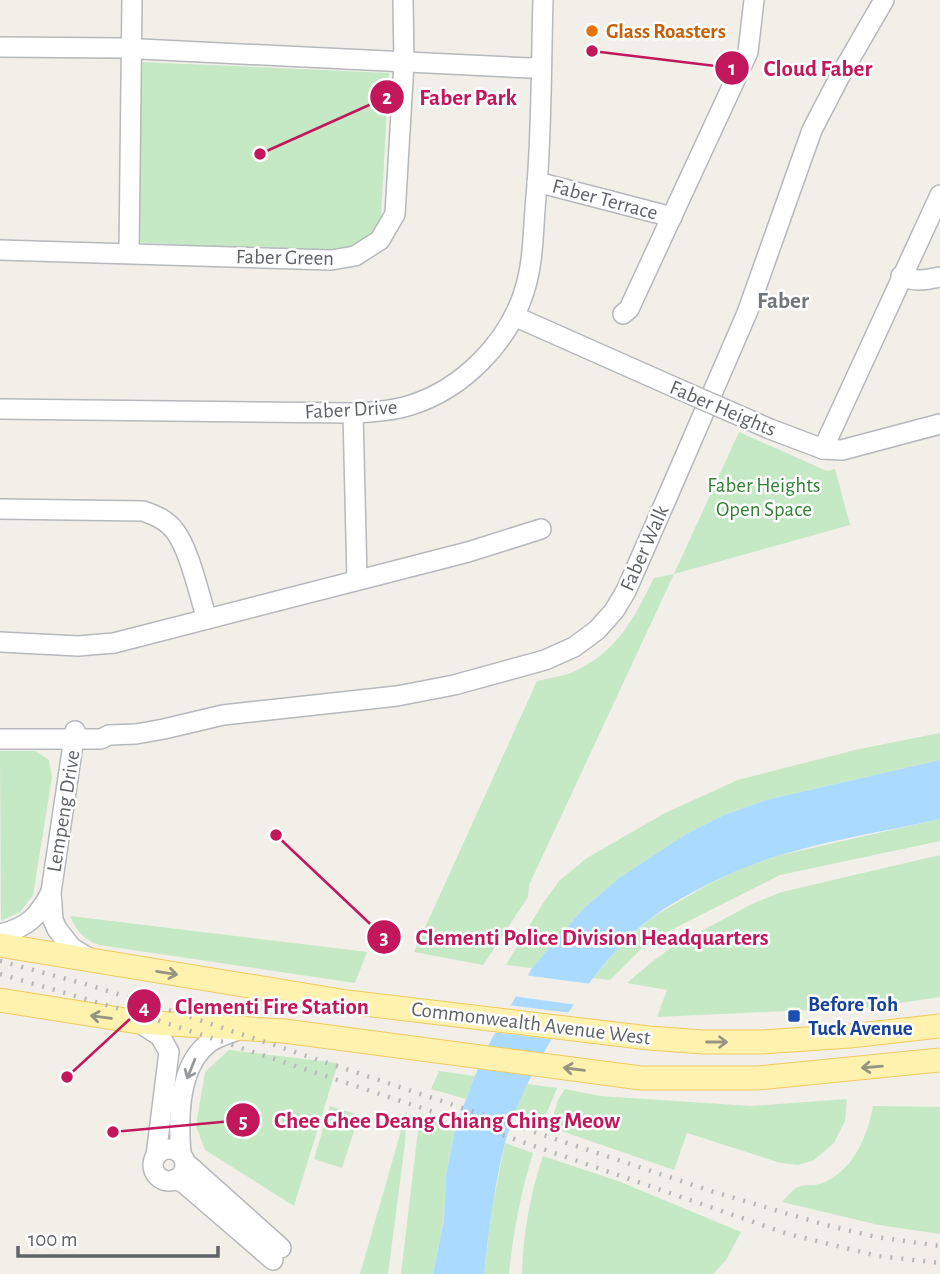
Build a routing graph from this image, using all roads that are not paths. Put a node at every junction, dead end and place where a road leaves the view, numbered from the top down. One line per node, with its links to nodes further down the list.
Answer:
1 (132, 0): 7 (street)
2 (403, 0): 8 (street, Faber Green)
3 (543, 0): 9 (street, Faber Drive)
4 (754, 0): 12 (street, Faber Terrace)
5 (884, 0): 29 (street, Faber Walk)
6 (0, 47): 7 (street)
7 (132, 50): 8 (street); 14 (street)
8 (404, 63): 9 (street); 14 (street, Faber Green)
9 (541, 66): 10 (street, Faber Drive)
10 (537, 182): 12 (street, Faber Terrace); 18 (street, Faber Drive)
11 (940, 195): 15 (street)
12 (672, 217): 17 (street, Faber Terrace)
13 (0, 250): 14 (street, Faber Green)
14 (129, 252)
15 (901, 276): 16 (street); 22 (street)
16 (940, 277)
17 (623, 314)
18 (514, 316): 20 (street, Faber Drive); 22 (street, Faber Heights, bridge)
19 (0, 409): 20 (street, Faber Drive)
20 (353, 413): 25 (street)
21 (940, 424): 22 (street, Faber Heights)
22 (823, 449)
23 (0, 509): 26 (street)
24 (541, 529): 25 (street)
25 (357, 579): 26 (street)
26 (207, 619): 27 (street)
27 (0, 642)
28 (0, 731): 29 (street, Faber Walk)
29 (74, 736): 30 (street, Faber Walk); 31 (street, Lempeng Drive)
30 (0, 739)
31 (51, 892): 32 (street, Lempeng Drive); 34 (street, Lempeng Drive)
32 (0, 934)
33 (0, 945): 34 (main road, Commonwealth Avenue West)
34 (100, 962): 37 (main road, Commonwealth Avenue West, one-way to 37)
35 (0, 1000): 36 (main road, Commonwealth Avenue West, one-way to 35)
36 (138, 1022): 38 (main road, Commonwealth Avenue West); 40 (street)
37 (940, 1026)
38 (241, 1028): 39 (main road, Commonwealth Avenue West, one-way to 38); 41 (street, one-way to 41)
39 (940, 1060)
40 (156, 1156): 41 (street); 41 (street)
41 (180, 1165): 42 (street)
42 (277, 1254)

